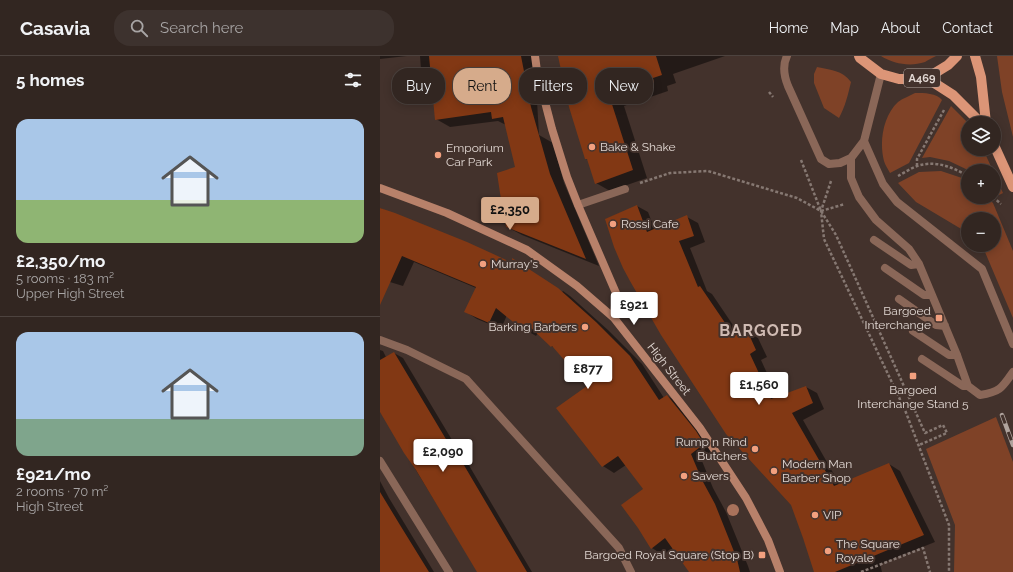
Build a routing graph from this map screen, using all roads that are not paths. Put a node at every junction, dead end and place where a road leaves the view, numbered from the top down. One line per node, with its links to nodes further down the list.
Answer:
1 (535, 56): 16 (street)
2 (787, 56): 12 (street)
3 (859, 56): 6 (main road, A469)
4 (957, 56): 7 (main road, A469)
5 (976, 56): 9 (main road)
6 (882, 74): 7 (main road, A469); 10 (street)
7 (925, 77): 8 (main road, A469)
8 (974, 116)
9 (985, 116)
10 (864, 141): 12 (street); 26 (street)
11 (999, 156): 13 (main road)
12 (852, 158): 18 (street)
13 (1013, 187)
14 (380, 188): 22 (street, High Street)
15 (624, 189): 16 (street)
16 (578, 205): 22 (street)
17 (874, 240): 18 (street)
18 (919, 264): 20 (street)
19 (885, 268): 20 (street)
20 (931, 295): 23 (street)
21 (899, 299): 23 (street)
22 (614, 318): 34 (street, High Street)
23 (945, 326): 27 (street)
24 (913, 331): 27 (street)
25 (380, 340): 33 (street)
26 (1013, 344)
27 (957, 355): 30 (street)
28 (922, 359): 30 (street)
29 (1013, 372): 30 (street)
30 (968, 386)
31 (380, 461): 32 (street)
32 (449, 572)
33 (631, 572)
34 (780, 572)

